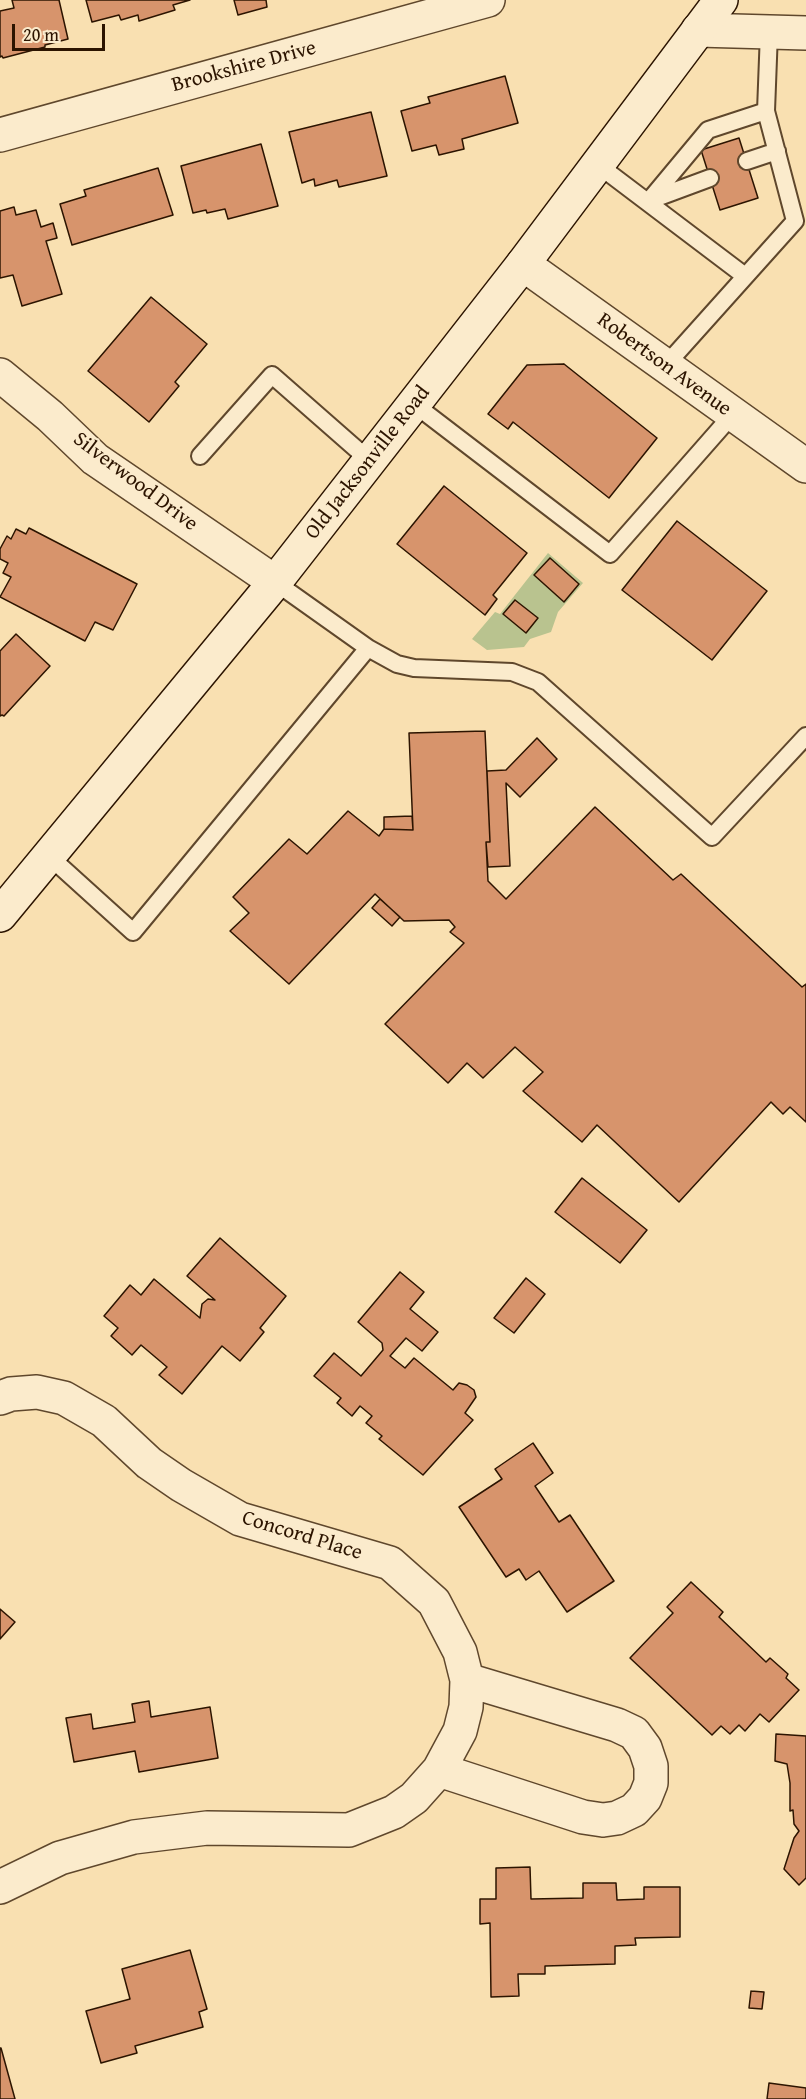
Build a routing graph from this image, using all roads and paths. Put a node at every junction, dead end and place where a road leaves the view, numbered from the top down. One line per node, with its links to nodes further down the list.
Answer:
1 (488, 0): 7 (street, Brookshire Drive)
2 (721, 0): 3 (street, Old Jacksonville Road)
3 (698, 30): 4 (street); 10 (street, Old Jacksonville Road)
4 (769, 32): 5 (street); 6 (lane)
5 (806, 33)
6 (766, 111): 8 (lane); 12 (lane)
7 (0, 135)
8 (777, 152): 9 (lane); 14 (lane)
9 (747, 161)
10 (597, 164): 12 (lane); 13 (street, Old Jacksonville Road)
11 (710, 178): 12 (lane)
12 (648, 202): 14 (lane)
13 (523, 264): 15 (street, Robertson Avenue); 17 (street, Old Jacksonville Road)
14 (745, 276): 15 (lane)
15 (665, 366): 18 (street, Robertson Avenue)
16 (0, 375): 22 (street, Silverwood Drive)
17 (414, 404): 18 (lane); 20 (street, Old Jacksonville Road)
18 (733, 414): 21 (street, Robertson Avenue)
19 (200, 456): 20 (lane)
20 (370, 461): 22 (street, Old Jacksonville Road)
21 (806, 466)
22 (275, 582): 23 (lane); 25 (street, Old Jacksonville Road)
23 (368, 648): 24 (lane); 25 (lane)
24 (806, 736)
25 (49, 856): 26 (street, Old Jacksonville Road)
26 (0, 915)
27 (0, 1398): 28 (street, Concord Place)
28 (467, 1680): 29 (street, Concord Place); 29 (street)
29 (439, 1770): 30 (street, Concord Place)
30 (0, 1887)

